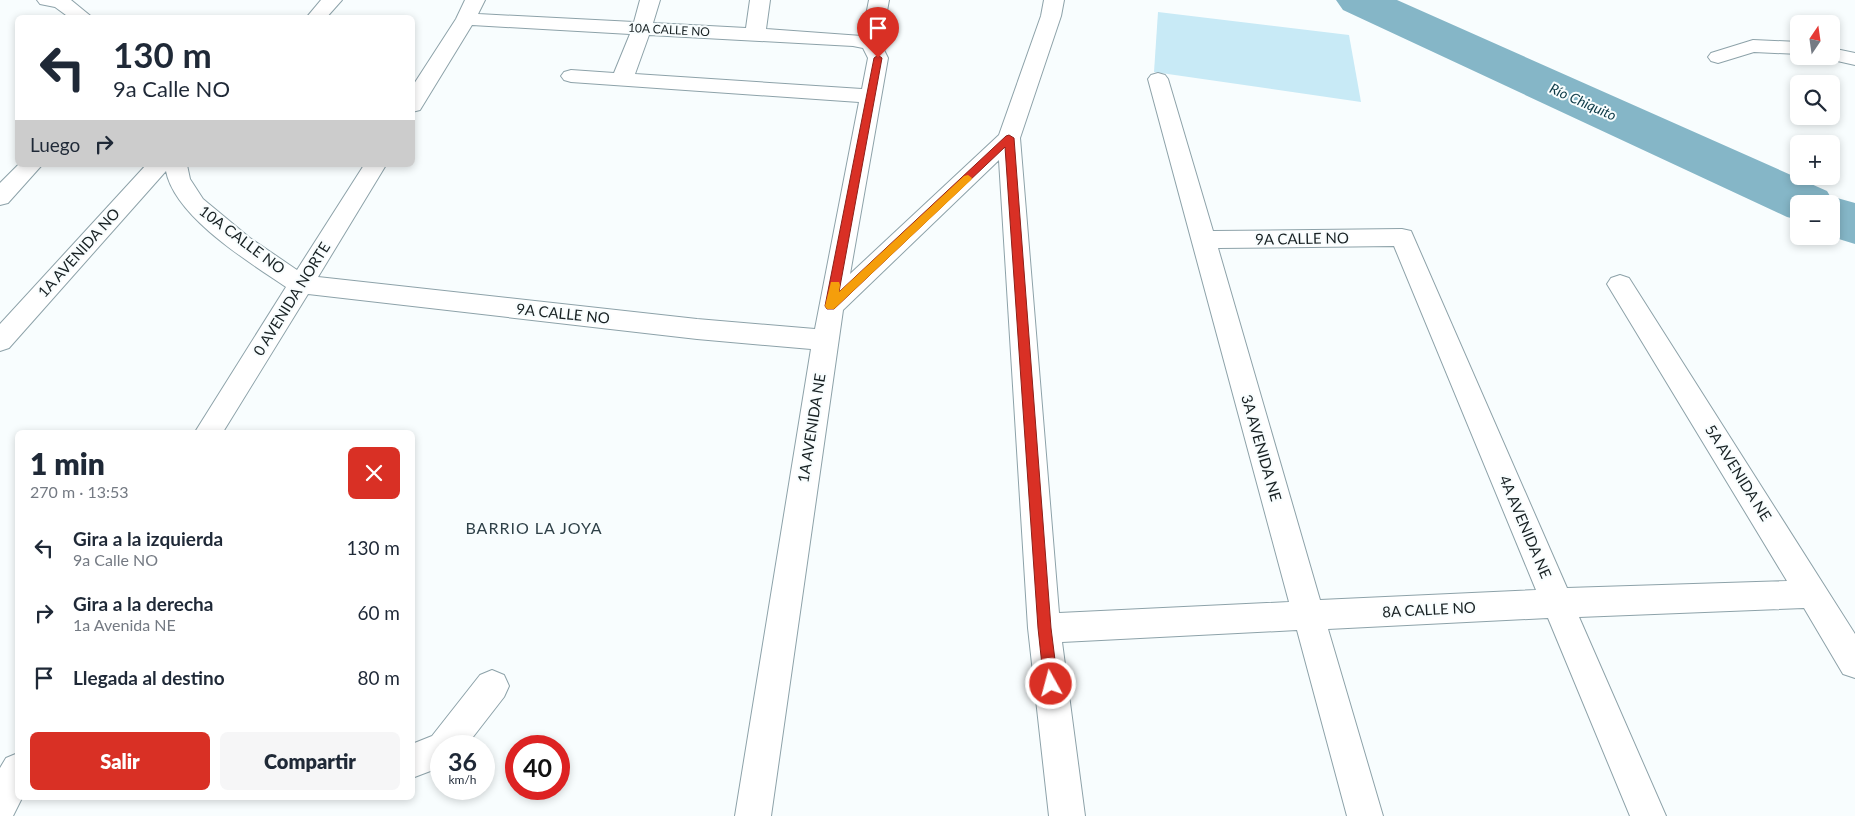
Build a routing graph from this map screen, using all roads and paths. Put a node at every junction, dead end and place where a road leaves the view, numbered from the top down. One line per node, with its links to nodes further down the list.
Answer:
1 (48, 0): 8 (street)
2 (332, 0): 9 (street)
3 (475, 0): 10 (street)
4 (650, 0): 11 (street)
5 (760, 0): 12 (street)
6 (879, 0): 13 (street)
7 (1053, 8): 23 (street)
8 (80, 15)
9 (318, 15)
10 (466, 19): 11 (street, 10A CALLE NO); 22 (street)
11 (642, 28): 12 (street, 10A CALLE NO); 20 (street)
12 (755, 34): 13 (street, 10A CALLE NO)
13 (871, 44): 21 (street, 1A AVENIDA NE)
14 (1790, 48): 16 (street)
15 (1840, 56): 17 (street)
16 (1718, 57)
17 (1855, 60)
18 (571, 76): 20 (street)
19 (1158, 79): 30 (street, 3A AVENIDA NE)
20 (622, 80): 21 (street)
21 (870, 96): 33 (street, 1A AVENIDA NE)
22 (415, 100)
23 (1009, 138): 33 (street); 40 (street)
24 (29, 167): 28 (street)
25 (157, 167): 35 (street, 1A AVENIDA NO)
26 (177, 167): 31 (street, 10A CALLE NO)
27 (374, 167): 31 (street, 0 AVENIDA NORTE)
28 (0, 196)
29 (1402, 238): 30 (street, 9A CALLE NO); 38 (street, 4A AVENIDA NE)
30 (1203, 240): 39 (street, 3A AVENIDA NE)
31 (300, 284): 34 (street, 9A CALLE NO); 36 (street, 0 AVENIDA NORTE)
32 (1620, 284): 37 (street, 5A AVENIDA NE)
33 (831, 306): 34 (street, 1A AVENIDA NE)
34 (826, 340): 48 (street, 1A AVENIDA NE)
35 (0, 342)
36 (210, 430)
37 (1813, 594): 38 (street, 8A CALLE NO); 41 (street, 5A AVENIDA NE)
38 (1558, 604): 39 (street, 8A CALLE NO); 51 (street, 4A AVENIDA NE)
39 (1308, 615): 40 (street, 8A CALLE NO); 50 (street, 3A AVENIDA NE)
40 (1044, 628): 49 (street)
41 (1855, 663)
42 (492, 686): 43 (street)
43 (454, 735)
44 (430, 754): 45 (street)
45 (415, 760)
46 (15, 776): 47 (street)
47 (0, 804)
48 (753, 816)
49 (1067, 816)
50 (1365, 816)
51 (1648, 816)

